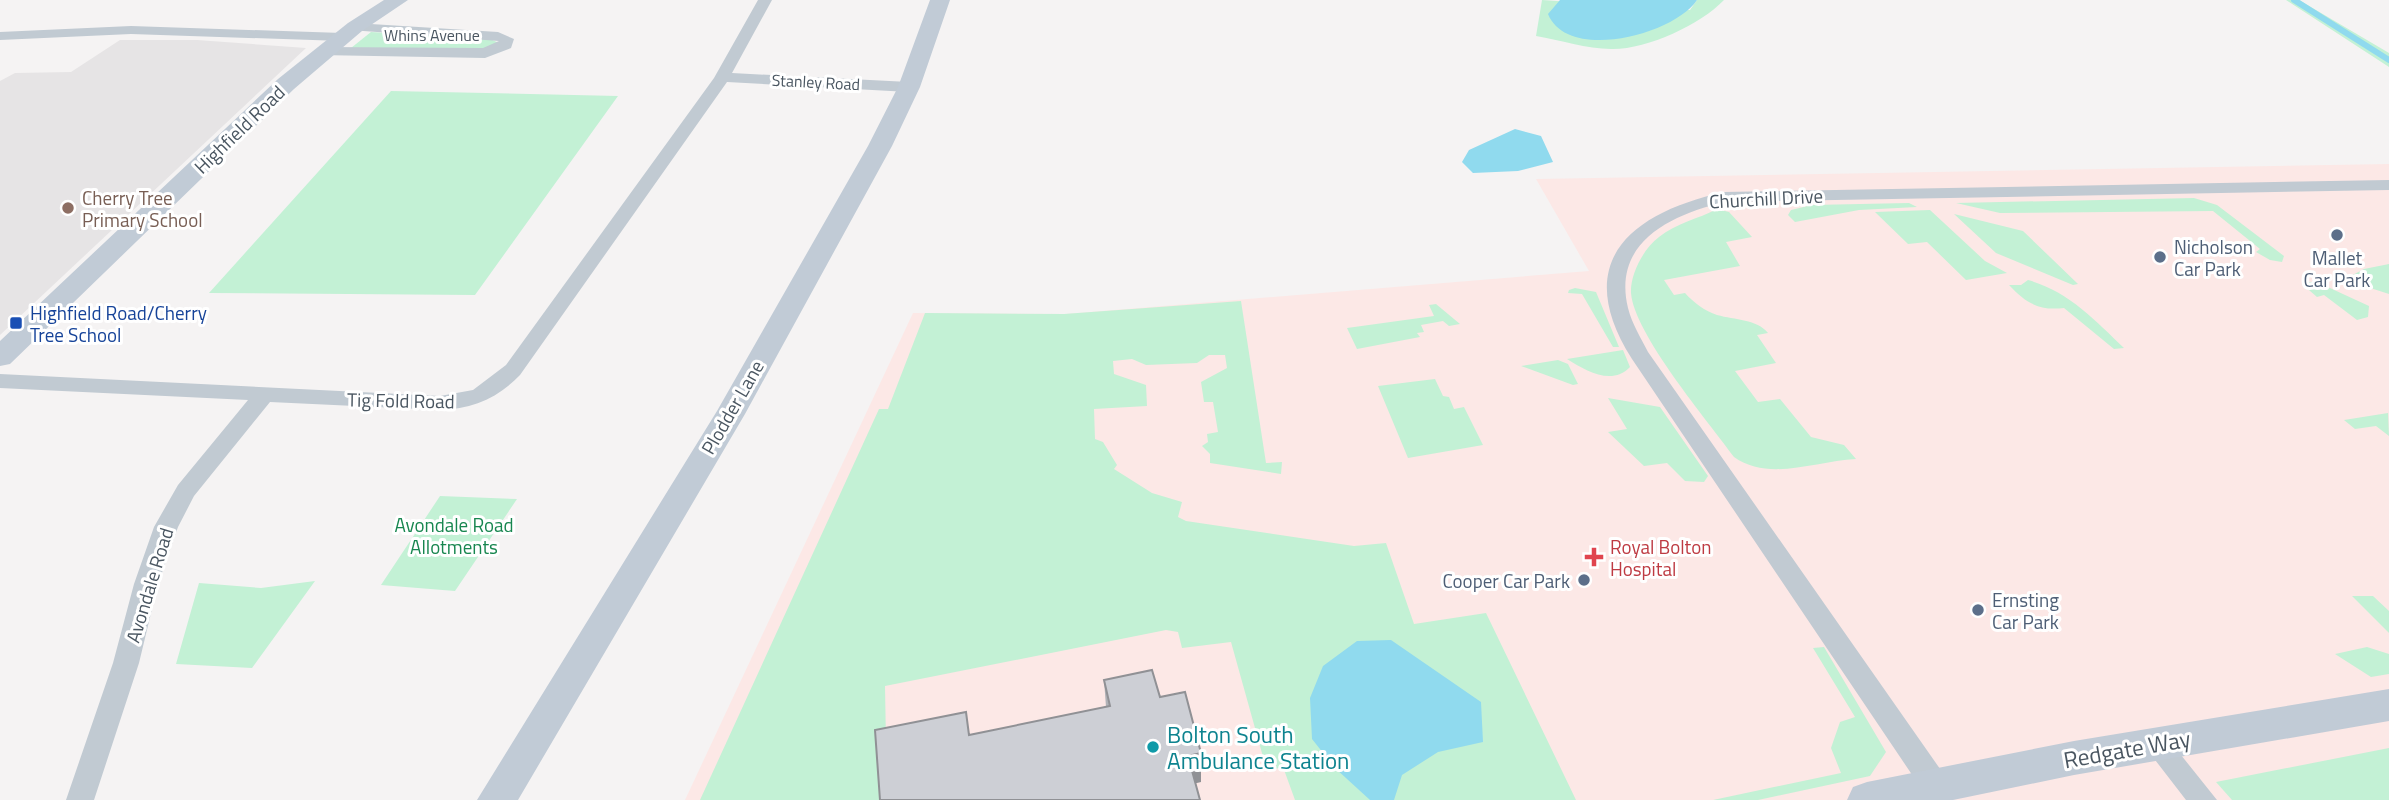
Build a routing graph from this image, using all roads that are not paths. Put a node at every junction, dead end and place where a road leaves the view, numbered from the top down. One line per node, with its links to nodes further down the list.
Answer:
1 (398, 0): 5 (main road, Highfield Road)
2 (765, 0): 6 (street, Tig Fold Road)
3 (940, 0): 7 (main road, Plodder Lane)
4 (0, 36): 5 (street)
5 (340, 39): 5 (street, Whins Avenue); 9 (main road, Highfield Road)
6 (723, 77): 7 (street, Stanley Road); 11 (street, Tig Fold Road)
7 (909, 87): 16 (main road, Plodder Lane)
8 (2389, 185): 14 (street, Churchill Drive)
9 (0, 357)
10 (0, 380): 11 (street, Tig Fold Road)
11 (264, 394): 15 (street, Avondale Road)
12 (2389, 705): 13 (main road, Redgate Way)
13 (2155, 743): 14 (main road, Redgate Way); 18 (street)
14 (1935, 785): 17 (main road, Redgate Way)
15 (80, 800)
16 (497, 800)
17 (1867, 800)
18 (2203, 800)

